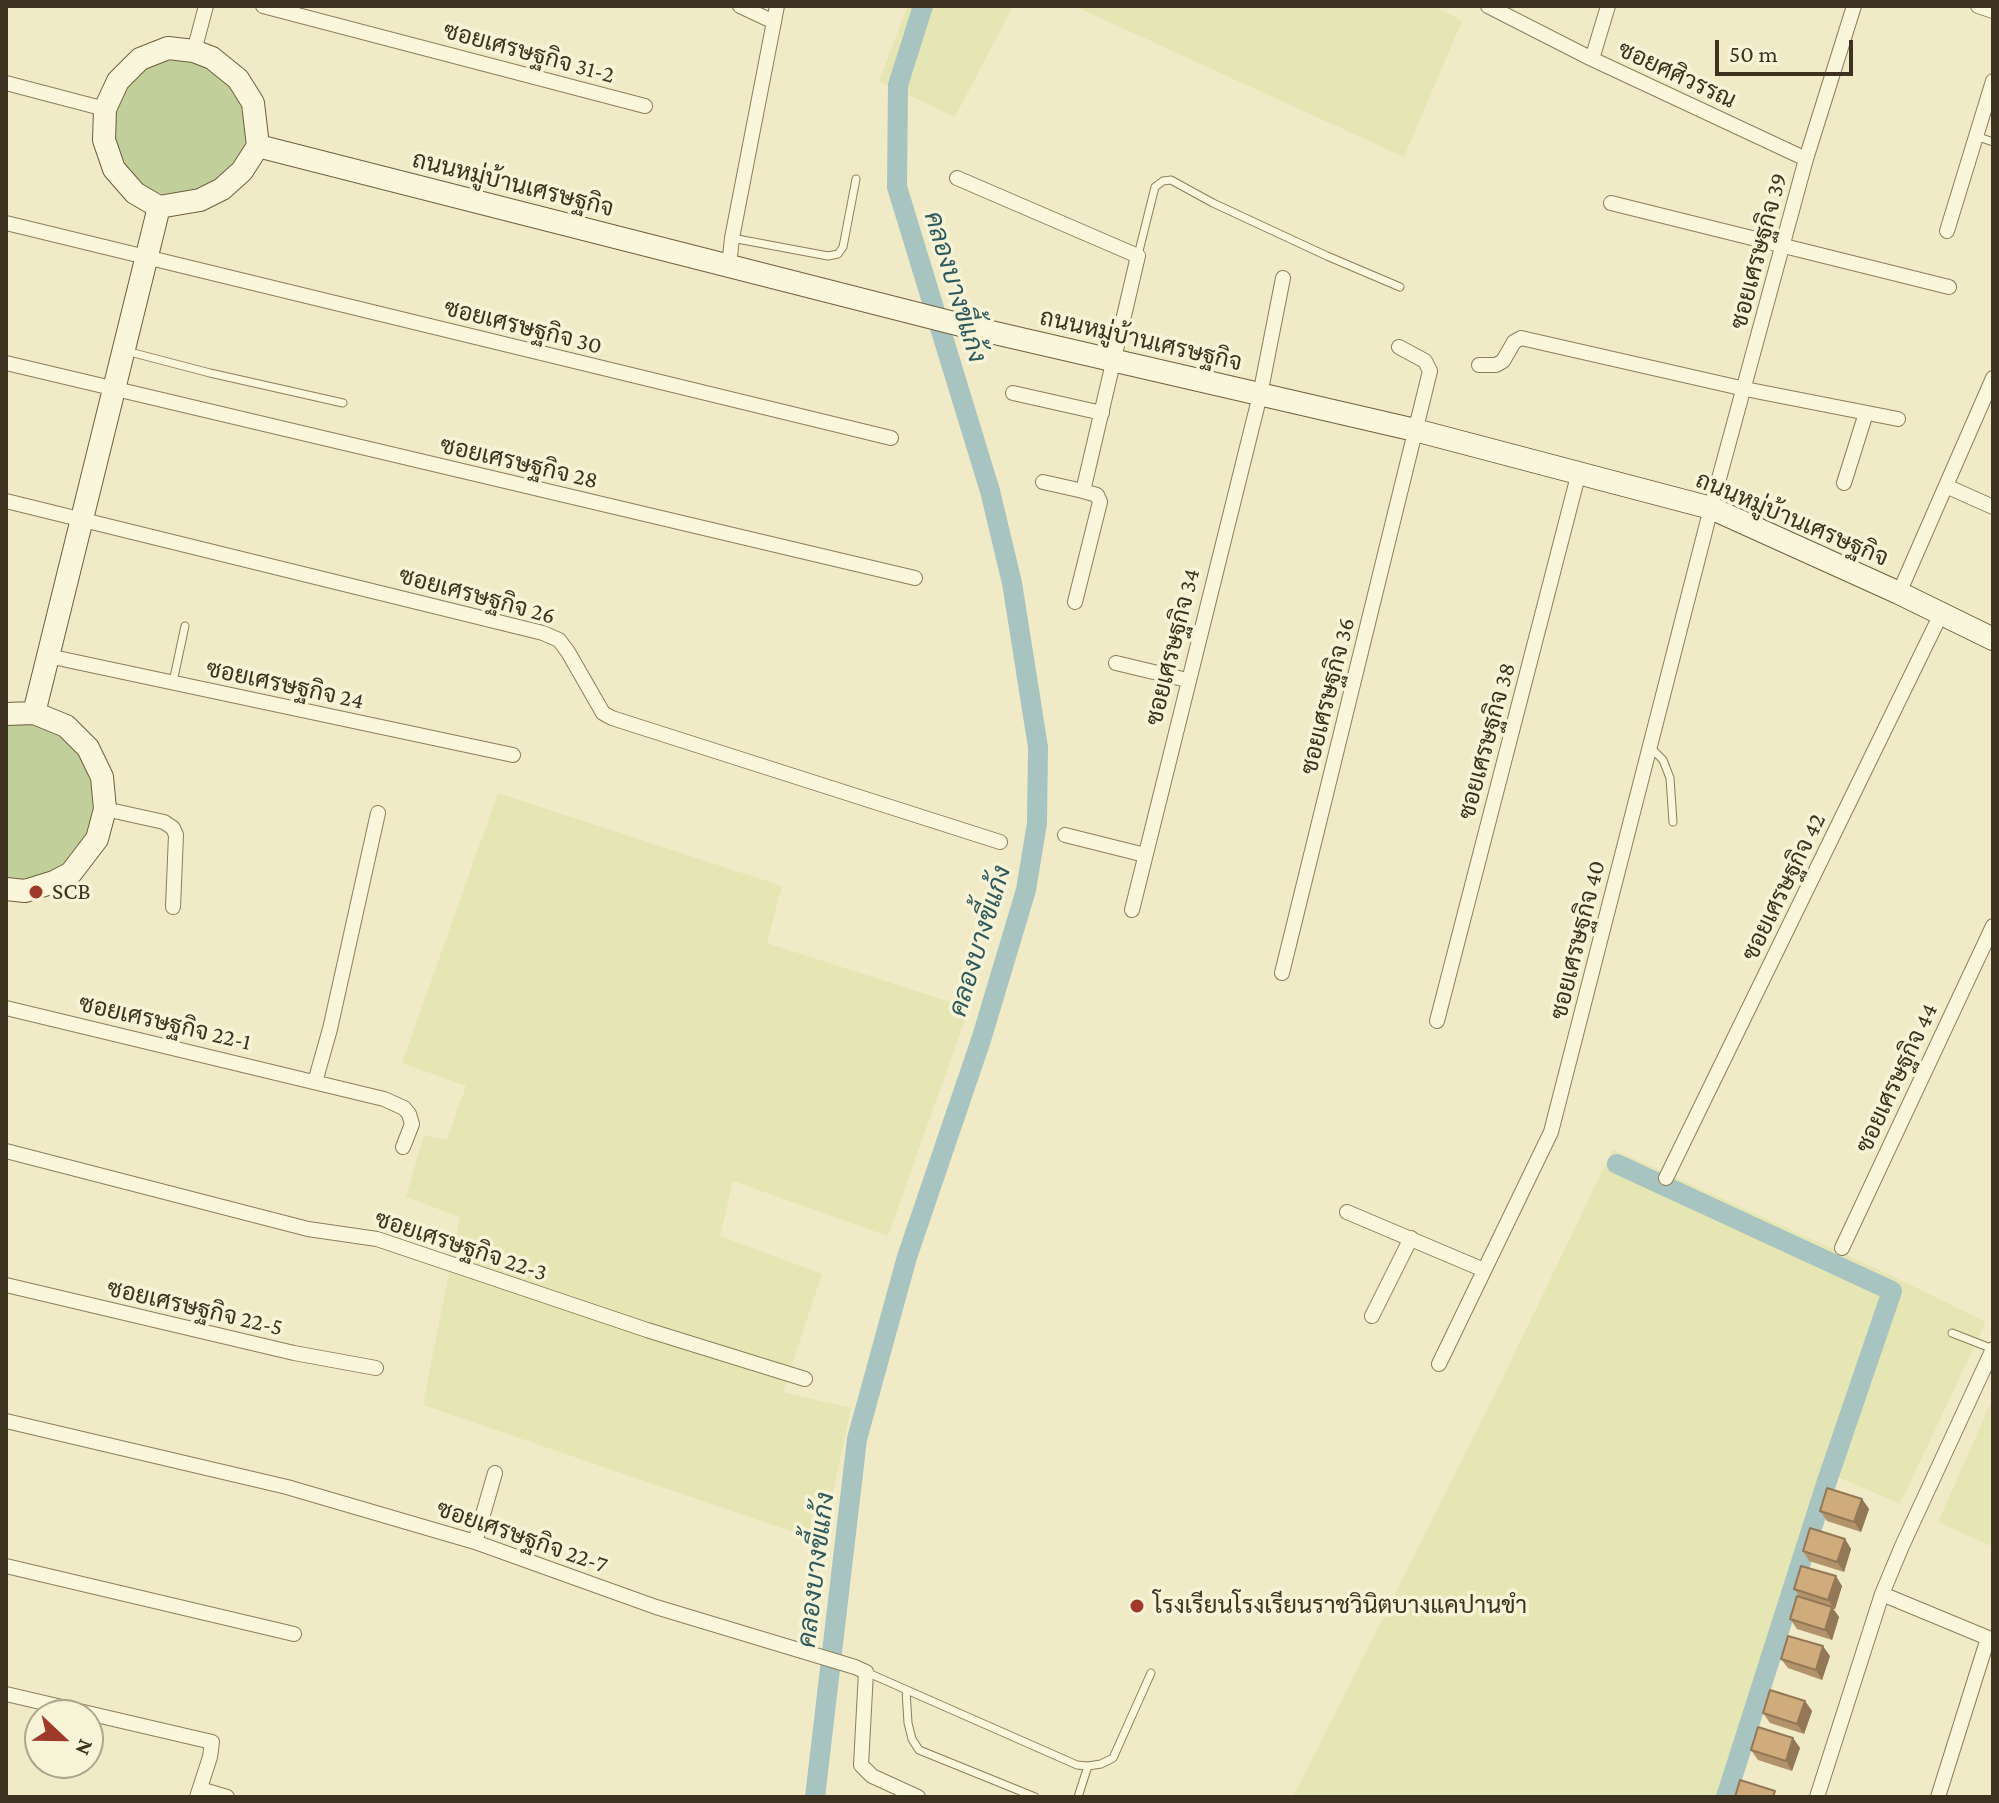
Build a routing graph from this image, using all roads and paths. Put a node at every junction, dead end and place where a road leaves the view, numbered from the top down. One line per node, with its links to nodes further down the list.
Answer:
1 (206, 6): 11 (street)
2 (263, 6): 15 (street, ซอยเศรษฐกิจ 31-2)
3 (740, 6): 10 (street)
4 (777, 6): 10 (street)
5 (1488, 6): 12 (street, ซอยศศิวรรณ)
6 (1608, 6): 12 (street)
7 (1854, 6): 20 (street, ซอยเศรษฐกิจ 39)
8 (1978, 6): 9 (street)
9 (1993, 11)
10 (774, 22): 27 (street)
11 (194, 51): 16 (street); 19 (street)
12 (1592, 59): 20 (street, ซอยศศิวรรณ)
13 (1993, 81): 17 (street)
14 (6, 83): 16 (street)
15 (645, 106)
16 (105, 109): 24 (street)
17 (1975, 136): 18 (lane); 26 (street)
18 (1993, 142)
19 (258, 146): 24 (street); 31 (street, ถนนหมู่บ้านเศรษฐกิจ)
20 (1806, 159): 28 (street, ซอยเศรษฐกิจ 39)
21 (957, 178): 29 (street)
22 (856, 179): 27 (lane)
23 (1611, 203): 28 (street)
24 (159, 207): 30 (street)
25 (6, 223): 30 (street, ซอยเศรษฐกิจ 30)
26 (1947, 231)
27 (732, 238): 31 (street)
28 (1782, 245): 34 (street); 41 (street, ซอยเศรษฐกิจ 39)
29 (1138, 256): 33 (lane); 37 (street)
30 (146, 258): 36 (street); 50 (street, ซอยเศรษฐกิจ 30)
31 (729, 266): 37 (street, ถนนหมู่บ้านเศรษฐกิจ)
32 (1283, 278): 44 (street, ซอยเศรษฐกิจ 34)
33 (1400, 287)
34 (1949, 287)
35 (1399, 347): 49 (street, ซอยเศรษฐกิจ 36)
36 (124, 350): 42 (street); 45 (lane)
37 (1114, 361): 44 (street, ถนนหมู่บ้านเศรษฐกิจ); 46 (street)
38 (6, 363): 42 (street, ซอยเศรษฐกิจ 28)
39 (1479, 365): 41 (street)
40 (1992, 386): 54 (street)
41 (1745, 389): 47 (street); 58 (street, ซอยเศรษฐกิจ 39)
42 (113, 390): 59 (street); 60 (street, ซอยเศรษฐกิจ 28)
43 (1013, 393): 46 (street)
44 (1260, 395): 49 (street, ถนนหมู่บ้านเศรษฐกิจ); 68 (street, ซอยเศรษฐกิจ 34)
45 (343, 403)
46 (1102, 413): 55 (street)
47 (1866, 413): 48 (street); 53 (street)
48 (1898, 419)
49 (1415, 430): 51 (street, ถนนหมู่บ้านเศรษฐกิจ); 84 (street, ซอยเศรษฐกิจ 36)
50 (891, 438)
51 (1579, 472): 58 (street, ถนนหมู่บ้านเศรษฐกิจ); 86 (street, ซอยเศรษฐกิจ 38)
52 (1043, 482): 55 (street)
53 (1844, 483)
54 (1946, 486): 57 (street); 61 (street)
55 (1083, 491): 62 (street)
56 (6, 501): 59 (street, ซอยเศรษฐกิจ 26)
57 (1993, 507)
58 (1711, 508): 61 (street, ถนนหมู่บ้านเศรษฐกิจ); 72 (street, ซอยเศรษฐกิจ 40)
59 (81, 520): 66 (street); 78 (street, ซอยเศรษฐกิจ 26)
60 (915, 578)
61 (1899, 593): 63 (street, ถนนหมู่บ้านเศรษฐกิจ)
62 (1075, 602)
63 (1941, 614): 65 (street, ถนนหมู่บ้านเศรษฐกิจ); 90 (street, ซอยเศรษฐกิจ 42)
64 (185, 626): 69 (lane)
65 (1993, 639)
66 (48, 656): 69 (street, ซอยเศรษฐกิจ 24); 70 (street)
67 (1116, 663): 68 (street)
68 (1187, 680): 79 (street, ซอยเศรษฐกิจ 34)
69 (173, 684): 73 (street, ซอยเศรษฐกิจ 24)
70 (34, 713): 71 (street); 74 (street)
71 (6, 714)
72 (1649, 751): 76 (lane); 94 (street, ซอยเศรษฐกิจ 40)
73 (513, 755)
74 (105, 809): 80 (street); 81 (street)
75 (378, 813): 87 (street)
76 (1673, 822)
77 (1065, 835): 79 (street)
78 (1000, 842)
79 (1145, 855): 82 (street, ซอยเศรษฐกิจ 34)
80 (6, 889)
81 (173, 907)
82 (1132, 910)
83 (1993, 926): 93 (street, ซอยเศรษฐกิจ 44)
84 (1282, 973)
85 (6, 1008): 87 (street, ซอยเศรษฐกิจ 22-1)
86 (1437, 1021)
87 (315, 1082): 88 (street, ซอยเศรษฐกิจ 22-1)
88 (403, 1147)
89 (6, 1151): 101 (street, ซอยเศรษฐกิจ 22-3)
90 (1666, 1178)
91 (1347, 1212): 92 (street)
92 (1411, 1238): 94 (street); 96 (street)
93 (1842, 1248)
94 (1484, 1270): 99 (street, ซอยเศรษฐกิจ 40)
95 (6, 1285): 100 (street, ซอยเศรษฐกิจ 22-5)
96 (1372, 1316)
97 (1952, 1333): 98 (lane)
98 (1993, 1349): 106 (street)
99 (1439, 1364)
100 (376, 1368)
101 (805, 1379)
102 (6, 1421): 104 (street, ซอยเศรษฐกิจ 22-7)
103 (495, 1473): 104 (street)
104 (475, 1542): 109 (street, ซอยเศรษฐกิจ 22-7)
105 (6, 1566): 107 (street)
106 (1882, 1594): 108 (street); 119 (street)
107 (294, 1634)
108 (1991, 1639): 120 (street)
109 (861, 1670): 111 (lane); 116 (street)
110 (1151, 1673): 113 (lane)
111 (906, 1690): 113 (lane); 117 (lane)
112 (6, 1694): 114 (street)
113 (1088, 1766): 118 (lane)
114 (199, 1793): 115 (street)
115 (227, 1797)
116 (918, 1797)
117 (1035, 1797)
118 (1078, 1797)
119 (1817, 1797)
120 (1938, 1797)

